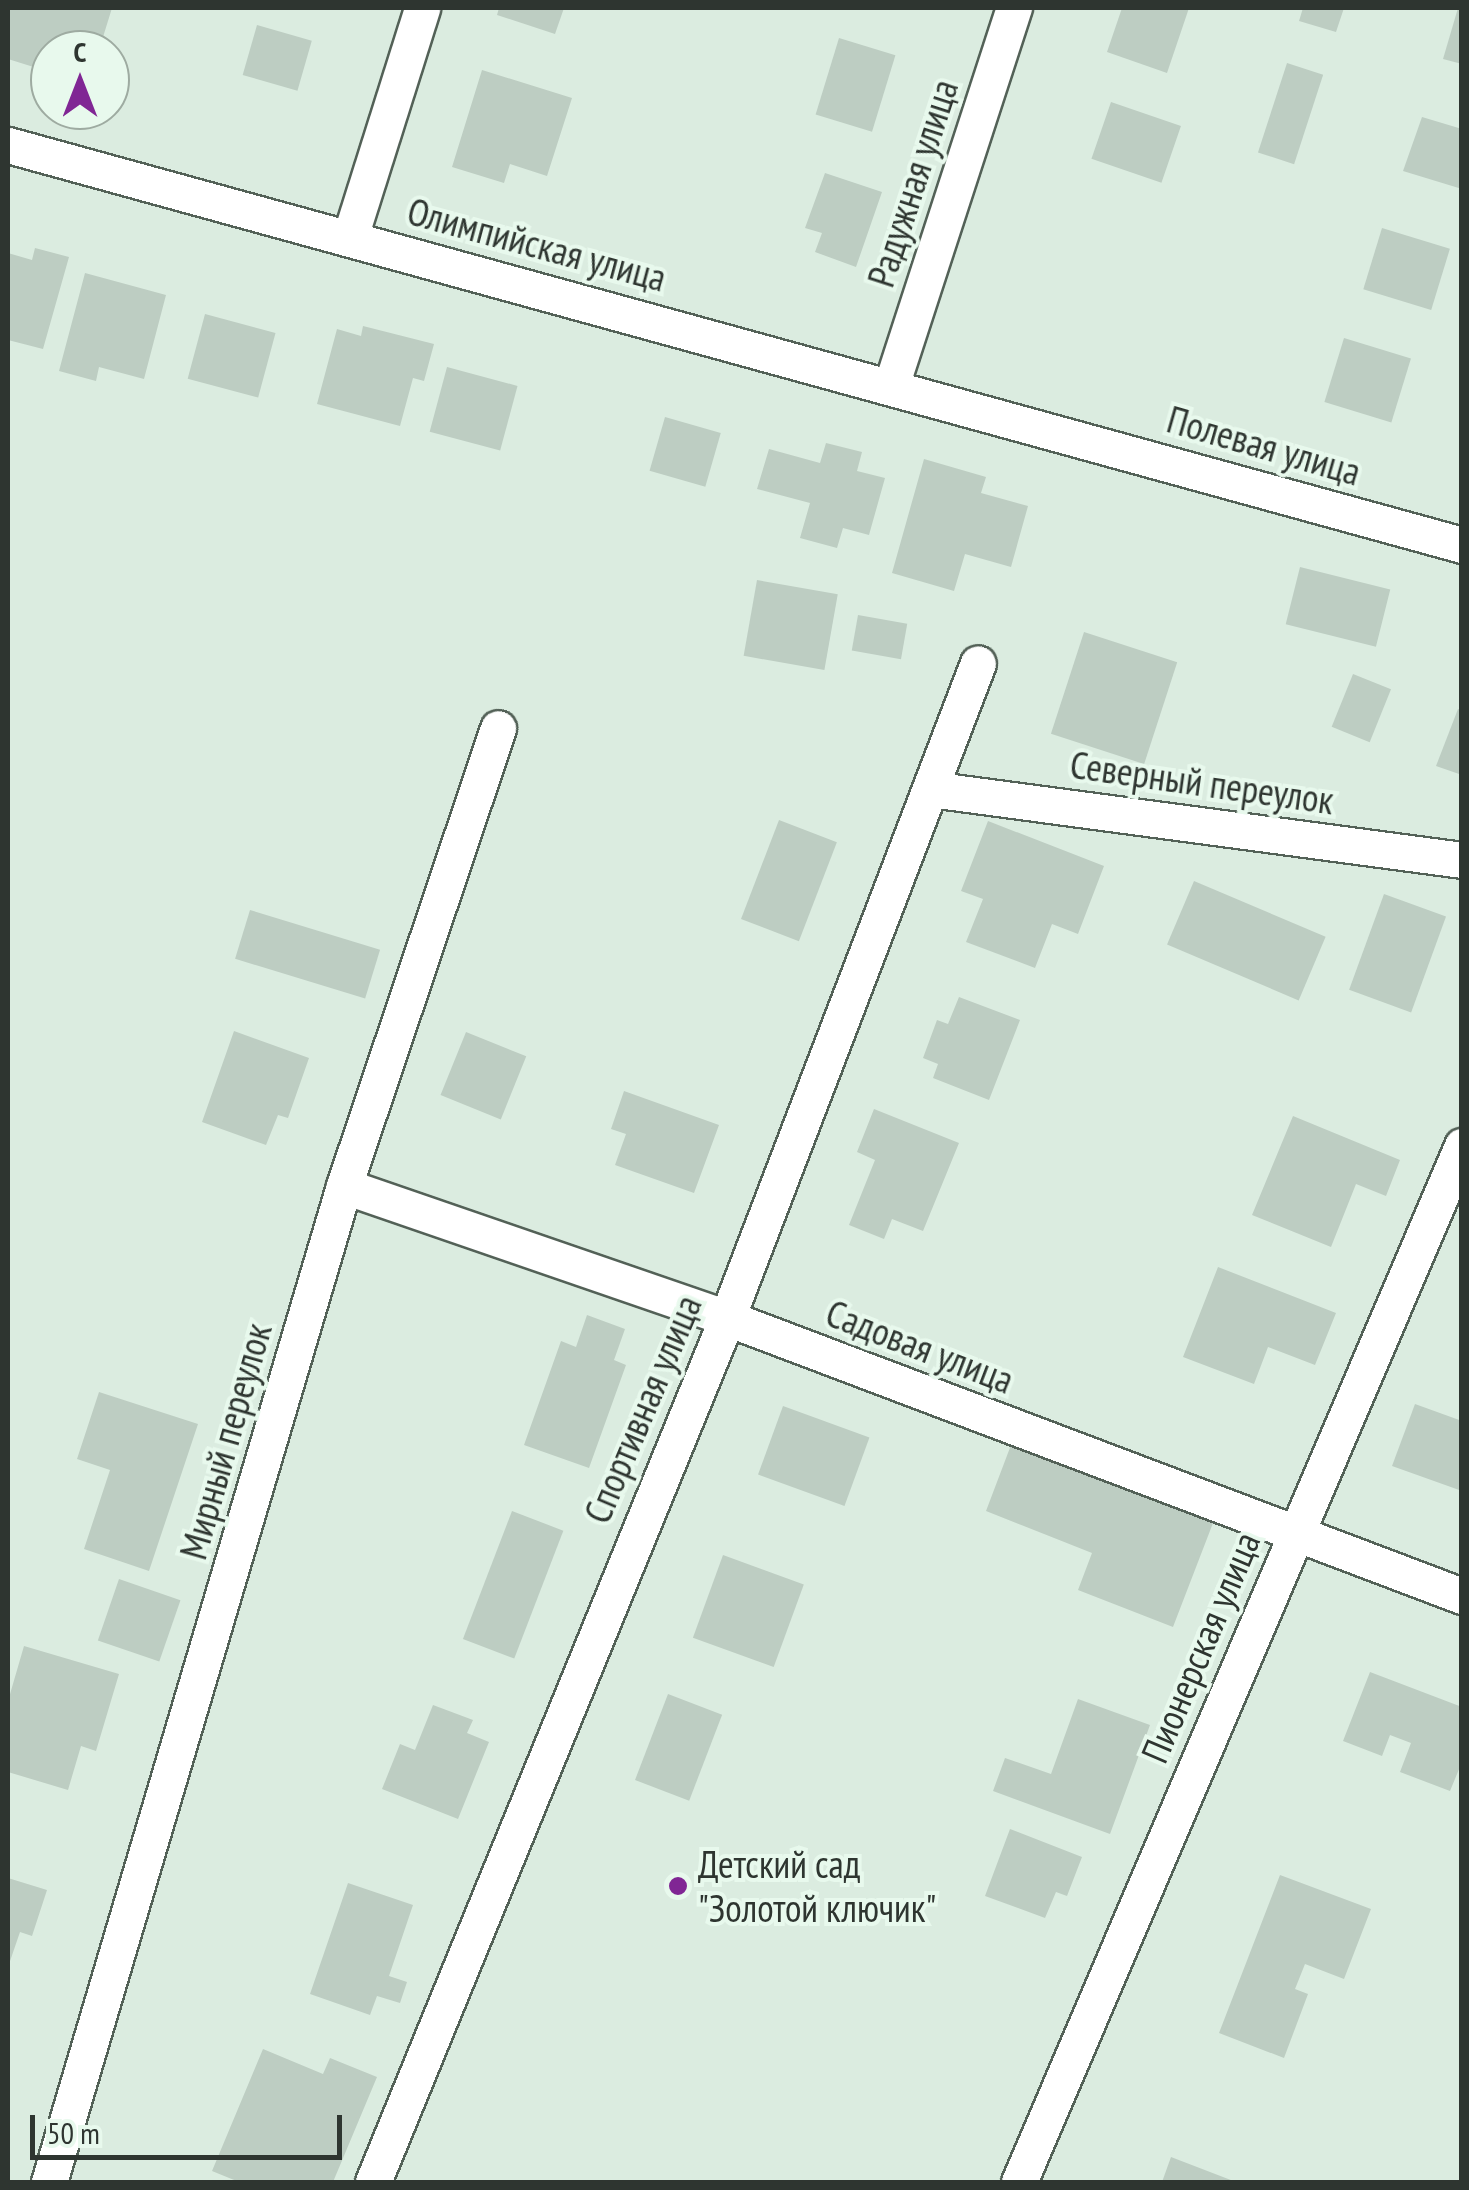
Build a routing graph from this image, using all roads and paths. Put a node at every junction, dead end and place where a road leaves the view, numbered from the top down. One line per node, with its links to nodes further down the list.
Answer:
1 (422, 8): 4 (street)
2 (1014, 8): 5 (street, Радужная улица)
3 (8, 144): 4 (street, Олимпийская улица)
4 (350, 237): 5 (street, Олимпийская улица)
5 (891, 386): 6 (street, Олимпийская улица)
6 (1044, 428): 7 (street, Полевая улица)
7 (1462, 545)
8 (978, 663): 10 (street, Спортивная улица)
9 (498, 728): 13 (street, Мирный переулок)
10 (930, 788): 11 (street, Северный переулок); 14 (street, Спортивная улица)
11 (1462, 860)
12 (1462, 1146): 15 (street, Пионерская улица)
13 (344, 1186): 14 (street, Садовая улица); 17 (street, Мирный переулок)
14 (727, 1318): 15 (street, Садовая улица); 18 (street, Спортивная улица)
15 (1294, 1534): 16 (street, Садовая улица); 19 (street, Пионерская улица)
16 (1462, 1596)
17 (49, 2182)
18 (373, 2182)
19 (1018, 2182)

